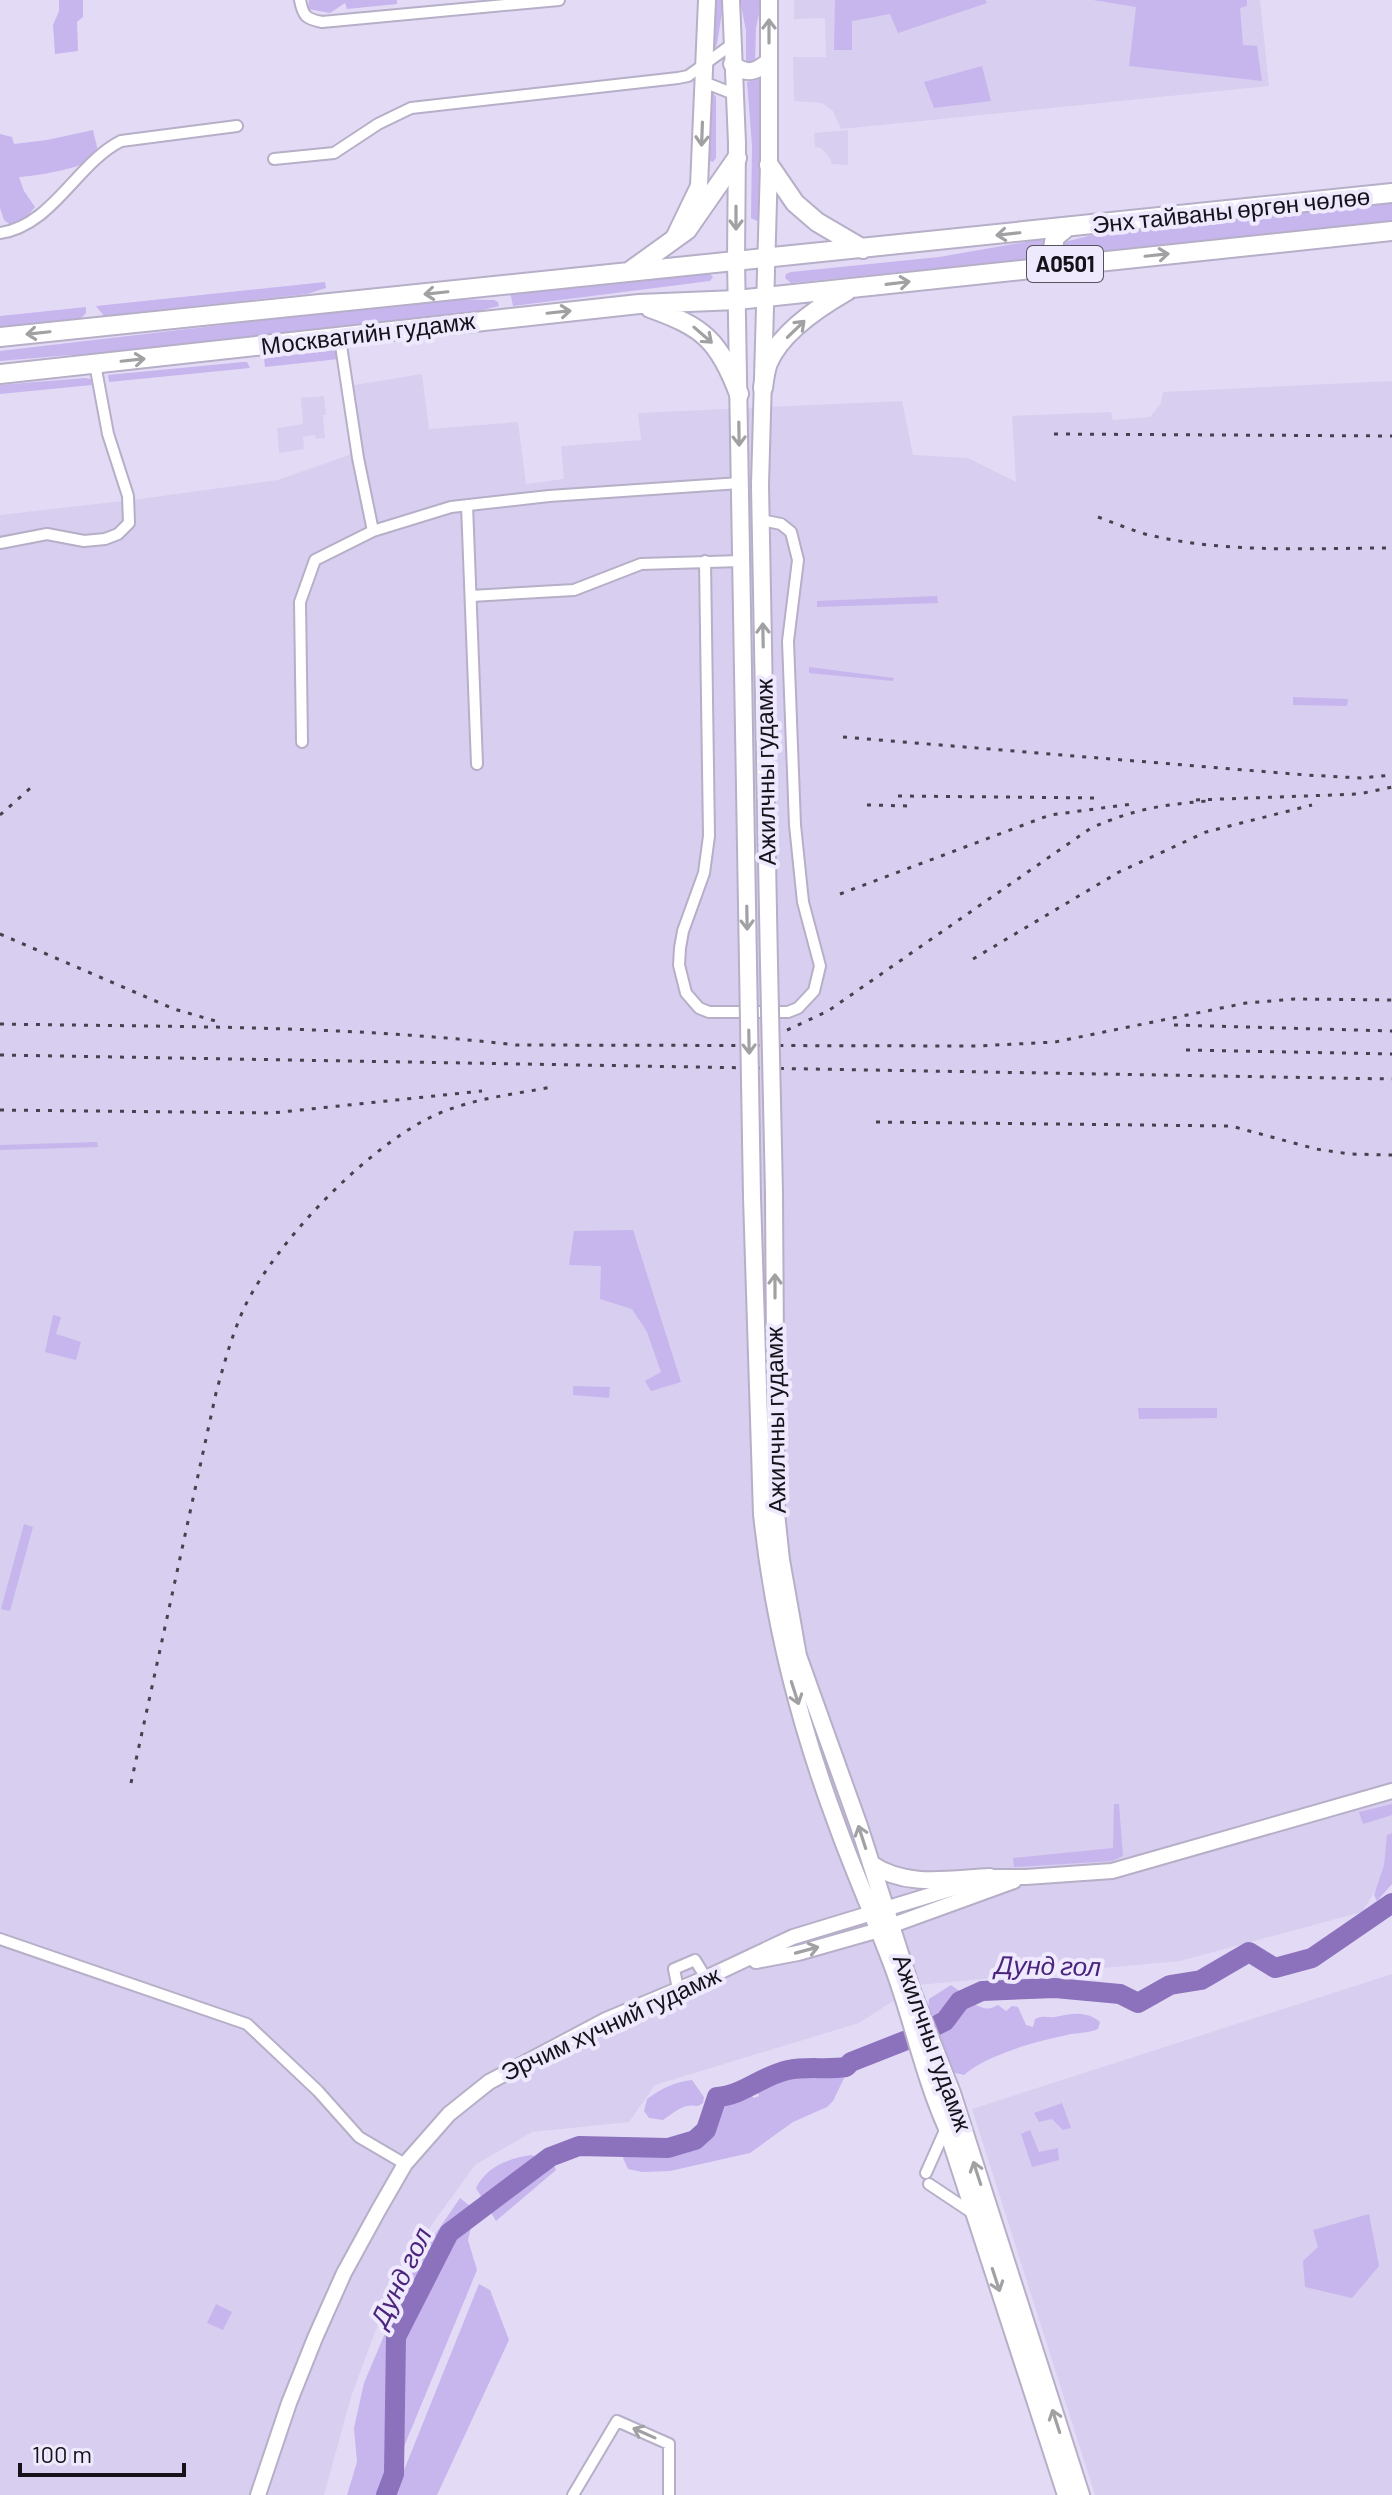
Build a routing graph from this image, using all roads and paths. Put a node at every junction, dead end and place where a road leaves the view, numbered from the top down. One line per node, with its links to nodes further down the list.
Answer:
1 (300, 0): 2 (street)
2 (559, 0)
3 (707, 0): 8 (main road)
4 (731, 0): 6 (main road, Ажилчны гудамж)
5 (769, 0): 7 (main road, Ажилчны гудамж, one-way to 5)
6 (731, 45): 8 (street); 9 (main road, Ажилчны гудамж)
7 (769, 61): 9 (main road); 16 (main road, Ажилчны гудамж)
8 (705, 64): 10 (street); 11 (main road)
9 (732, 64): 12 (main road, Ажилчны гудамж)
10 (688, 76): 11 (street); 15 (street)
11 (704, 83): 12 (street); 21 (main road, one-way to 21)
12 (734, 94): 14 (main road, Ажилчны гудамж)
13 (237, 126): 20 (street)
14 (737, 158): 21 (highway); 24 (main road, Ажилчны гудамж, one-way to 24)
15 (274, 159)
16 (769, 165): 22 (highway); 23 (main road, Ажилчны гудамж)
17 (1392, 193): 18 (highway, Энх тайваны өргөн чөлөө / A0501)
18 (1065, 229): 22 (highway, Энх тайваны өргөн чөлөө / A0501, one-way to 22); 25 (highway)
19 (1392, 231): 25 (highway, Энх тайваны өргөн чөлөө / A0501, one-way to 19)
20 (0, 233)
21 (671, 244): 26 (highway)
22 (863, 249): 23 (highway, Энх тайваны өргөн чөлөө / A0501)
23 (766, 259): 24 (highway, Энх тайваны өргөн чөлөө / A0501); 29 (main road, Ажилчны гудамж)
24 (736, 260): 26 (highway, Москвагийн гудамж); 30 (main road, Ажилчны гудамж)
25 (1071, 263): 28 (highway, Энх тайваны өргөн чөлөө / A0501, one-way to 25)
26 (627, 273): 27 (highway, Москвагийн гудамж)
27 (485, 288): 32 (highway); 33 (highway, Москвагийн гудамж, one-way to 33)
28 (852, 288): 29 (highway, Энх тайваны өргөн чөлөө / A0501); 37 (highway, one-way to 28)
29 (765, 296): 30 (highway, Энх тайваны өргөн чөлөө / A0501); 37 (main road, Ажилчны гудамж)
30 (737, 300): 31 (highway, Москвагийн гудамж); 38 (main road, Ажилчны гудамж)
31 (639, 304): 32 (highway, Москвагийн гудамж, one-way to 31); 38 (highway, one-way to 38)
32 (500, 319): 34 (highway, Москвагийн гудамж)
33 (0, 337)
34 (340, 339): 35 (highway, Москвагийн гудамж, one-way to 34); 42 (street)
35 (95, 364): 36 (highway, Москвагийн гудамж); 43 (street)
36 (0, 374)
37 (763, 388): 41 (main road, Ажилчны гудамж)
38 (739, 394): 39 (main road, Ажилчны гудамж, one-way to 39)
39 (740, 483): 40 (street); 45 (main road, Ажилчны гудамж)
40 (467, 505): 42 (street); 46 (street)
41 (761, 520): 44 (street); 49 (main road, Ажилчны гудамж, one-way to 41, bridge)
42 (373, 531): 47 (street)
43 (0, 543)
44 (705, 561): 45 (street); 46 (street)
45 (741, 561): 49 (main road, Ажилчны гудамж, one-way to 49, bridge)
46 (471, 596): 48 (street)
47 (302, 742)
48 (477, 764)
49 (774, 1561): 51 (main road, Ажилчны гудамж, one-way to 49); 54 (main road, Ажилчны гудамж, one-way to 54)
50 (1392, 1791): 53 (street)
51 (871, 1864): 52 (main road); 54 (main road, Ажилчны гудамж)
52 (990, 1877): 53 (street, Эрчим хүчний гудамж); 54 (street, Эрчим хүчний гудамж)
53 (1026, 1877): 55 (street, Эрчим хүчний гудамж)
54 (879, 1910): 55 (main road, Ажилчны гудамж); 57 (street, Эрчим хүчний гудамж)
55 (885, 1928): 57 (street, Эрчим хүчний гудамж, one-way to 55); 60 (main road, Ажилчны гудамж)
56 (0, 1939): 62 (street)
57 (734, 1965): 58 (street, Эрчим хүчний гудамж)
58 (706, 1978): 59 (street, Эрчим хүчний гудамж); 59 (street)
59 (678, 1989): 62 (street, Эрчим хүчний гудамж)
60 (906, 1989): 61 (main road, Ажилчны гудамж); 68 (main road, Ажилчны гудамж, one-way to 60)
61 (946, 2126): 63 (main road, Ажилчны гудамж); 63 (street)
62 (405, 2164): 64 (street, Эрчим хүчний гудамж)
63 (976, 2215): 67 (main road, Ажилчны гудамж, one-way to 67)
64 (258, 2495)
65 (573, 2495): 66 (street, one-way to 65)
66 (669, 2495)
67 (1066, 2495)
68 (1081, 2495)

